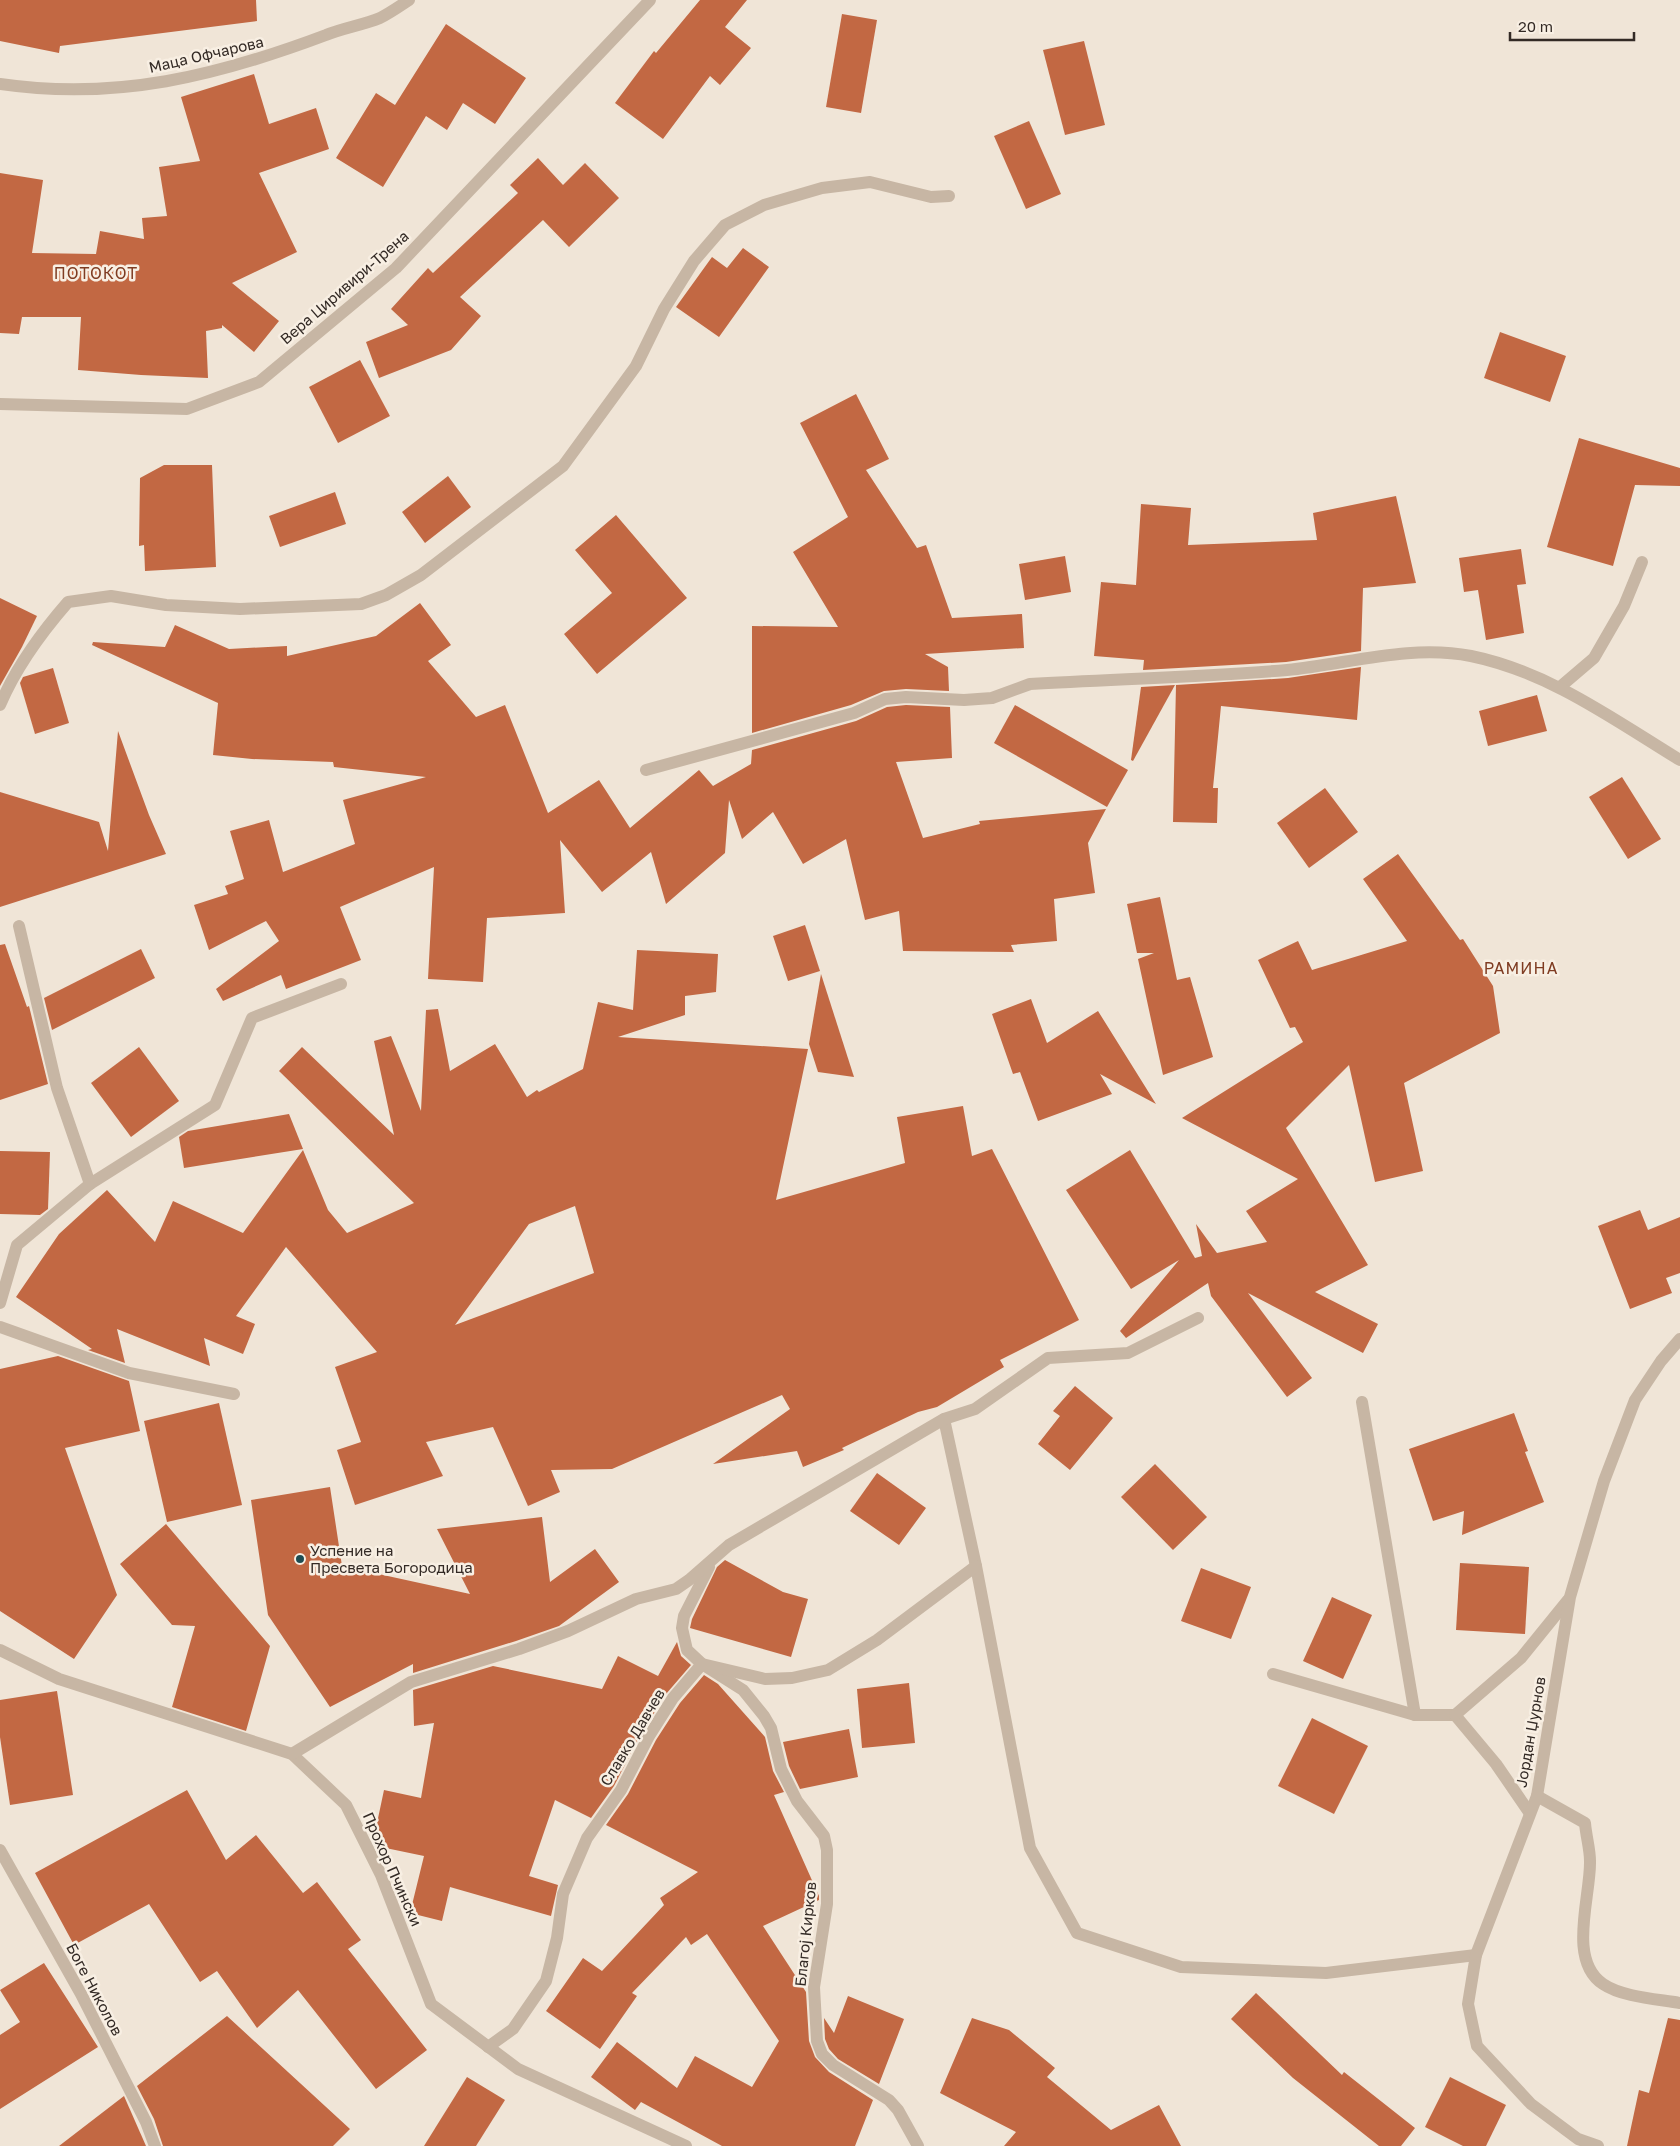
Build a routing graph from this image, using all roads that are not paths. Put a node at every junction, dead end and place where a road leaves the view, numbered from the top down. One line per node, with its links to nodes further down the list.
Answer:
1 (409, 0): 3 (street, Маца Офчарова)
2 (650, 0): 5 (street, Вера Циривири-Трена)
3 (0, 84)
4 (949, 196): 8 (street)
5 (0, 404)
6 (1642, 562): 7 (street)
7 (1560, 687): 9 (street); 10 (street)
8 (0, 705)
9 (1680, 760)
10 (646, 770)
11 (19, 926): 13 (street)
12 (341, 984): 13 (street)
13 (90, 1184): 14 (street)
14 (0, 1303)
15 (1198, 1318): 20 (street)
16 (0, 1327): 18 (street)
17 (1680, 1339): 23 (street, Јордан Џурнов)
18 (234, 1394)
19 (1362, 1402): 27 (street)
20 (944, 1419): 21 (street); 22 (street)
21 (712, 1560): 25 (street, Благој Кирков); 29 (street)
22 (976, 1566): 25 (street); 33 (street)
23 (1570, 1597): 28 (street); 30 (street, Јордан Џурнов)
24 (0, 1650): 29 (street, Прохор Пчински)
25 (702, 1664): 35 (street, Славко Давчев); 38 (street, Благој Кирков)
26 (1273, 1674): 27 (street)
27 (1415, 1715): 28 (street)
28 (1455, 1715): 31 (street)
29 (292, 1754): 35 (street, Прохор Пчински)
30 (1536, 1796): 31 (street, Јордан Џурнов); 34 (street)
31 (1529, 1812): 33 (street, Јордан Џурнов)
32 (0, 1850): 36 (street, Боге Николов)
33 (1476, 1955): 39 (street, Јордан Џурнов)
34 (1680, 2003)
35 (488, 2047): 37 (street, Прохор Пчински)
36 (155, 2146)
37 (686, 2146)
38 (918, 2146)
39 (1598, 2146)

